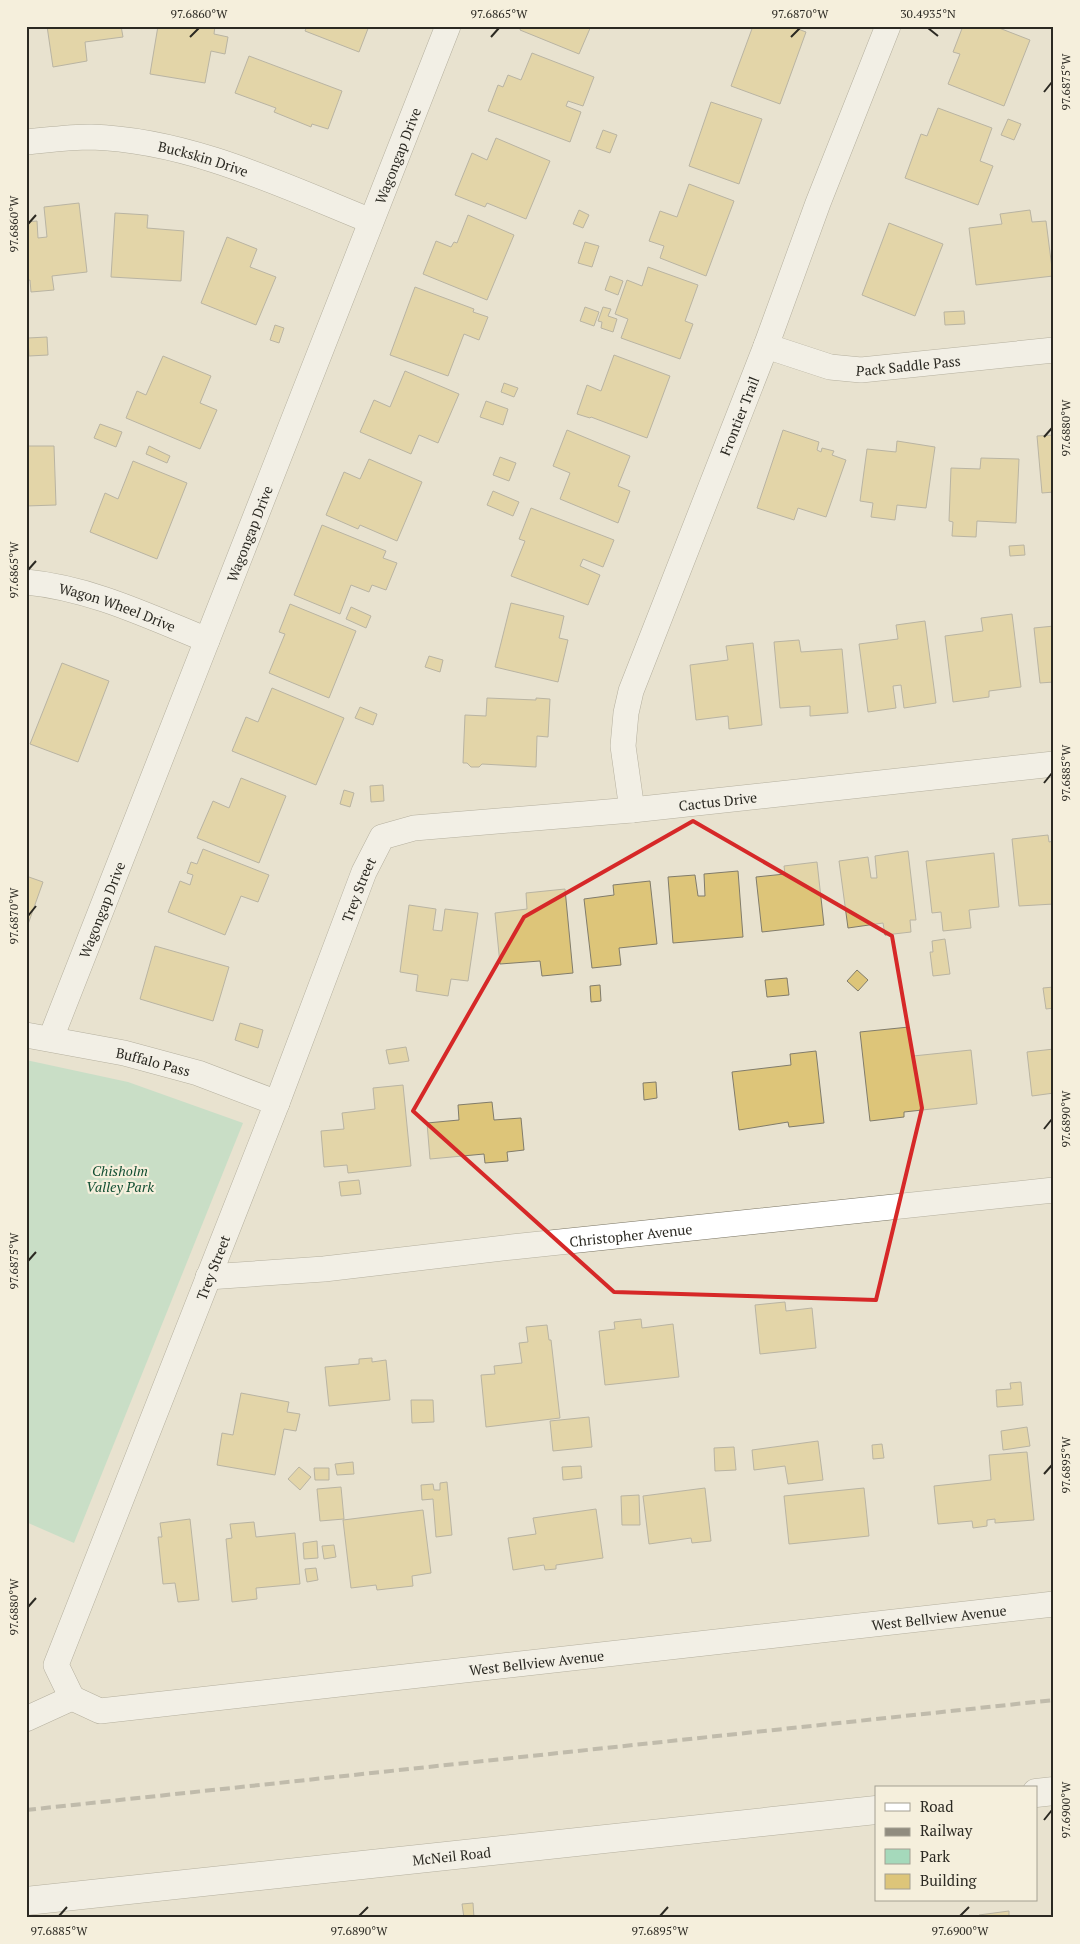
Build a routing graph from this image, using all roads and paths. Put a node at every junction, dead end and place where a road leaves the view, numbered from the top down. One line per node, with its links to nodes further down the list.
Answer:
1 (448, 26): 4 (street, Wagongap Drive)
2 (888, 26): 5 (street, Frontier Trail)
3 (26, 142): 4 (street, Buckskin Drive)
4 (371, 221): 8 (street, Wagongap Drive)
5 (766, 346): 6 (street, Pack Saddle Pass); 10 (street, Frontier Trail)
6 (1054, 350)
7 (26, 582): 8 (street, Wagon Wheel Drive)
8 (207, 640): 13 (street, Wagongap Drive)
9 (1054, 764): 10 (street, Cactus Drive)
10 (632, 810): 11 (street, Cactus Drive)
11 (382, 838): 14 (street, Trey Street)
12 (26, 1035): 13 (street, Buffalo Pass)
13 (51, 1038): 14 (street, Buffalo Pass)
14 (277, 1103): 16 (street, Trey Street)
15 (1054, 1190): 16 (street, Christopher Avenue)
16 (208, 1278): 18 (street, Trey Street)
17 (1054, 1604): 18 (street, West Bellview Avenue)
18 (72, 1698): 19 (street)
19 (26, 1719)
20 (1054, 1791): 21 (main road)
21 (1038, 1793)
22 (875, 1810): 23 (main road, McNeil Road)
23 (26, 1901)

